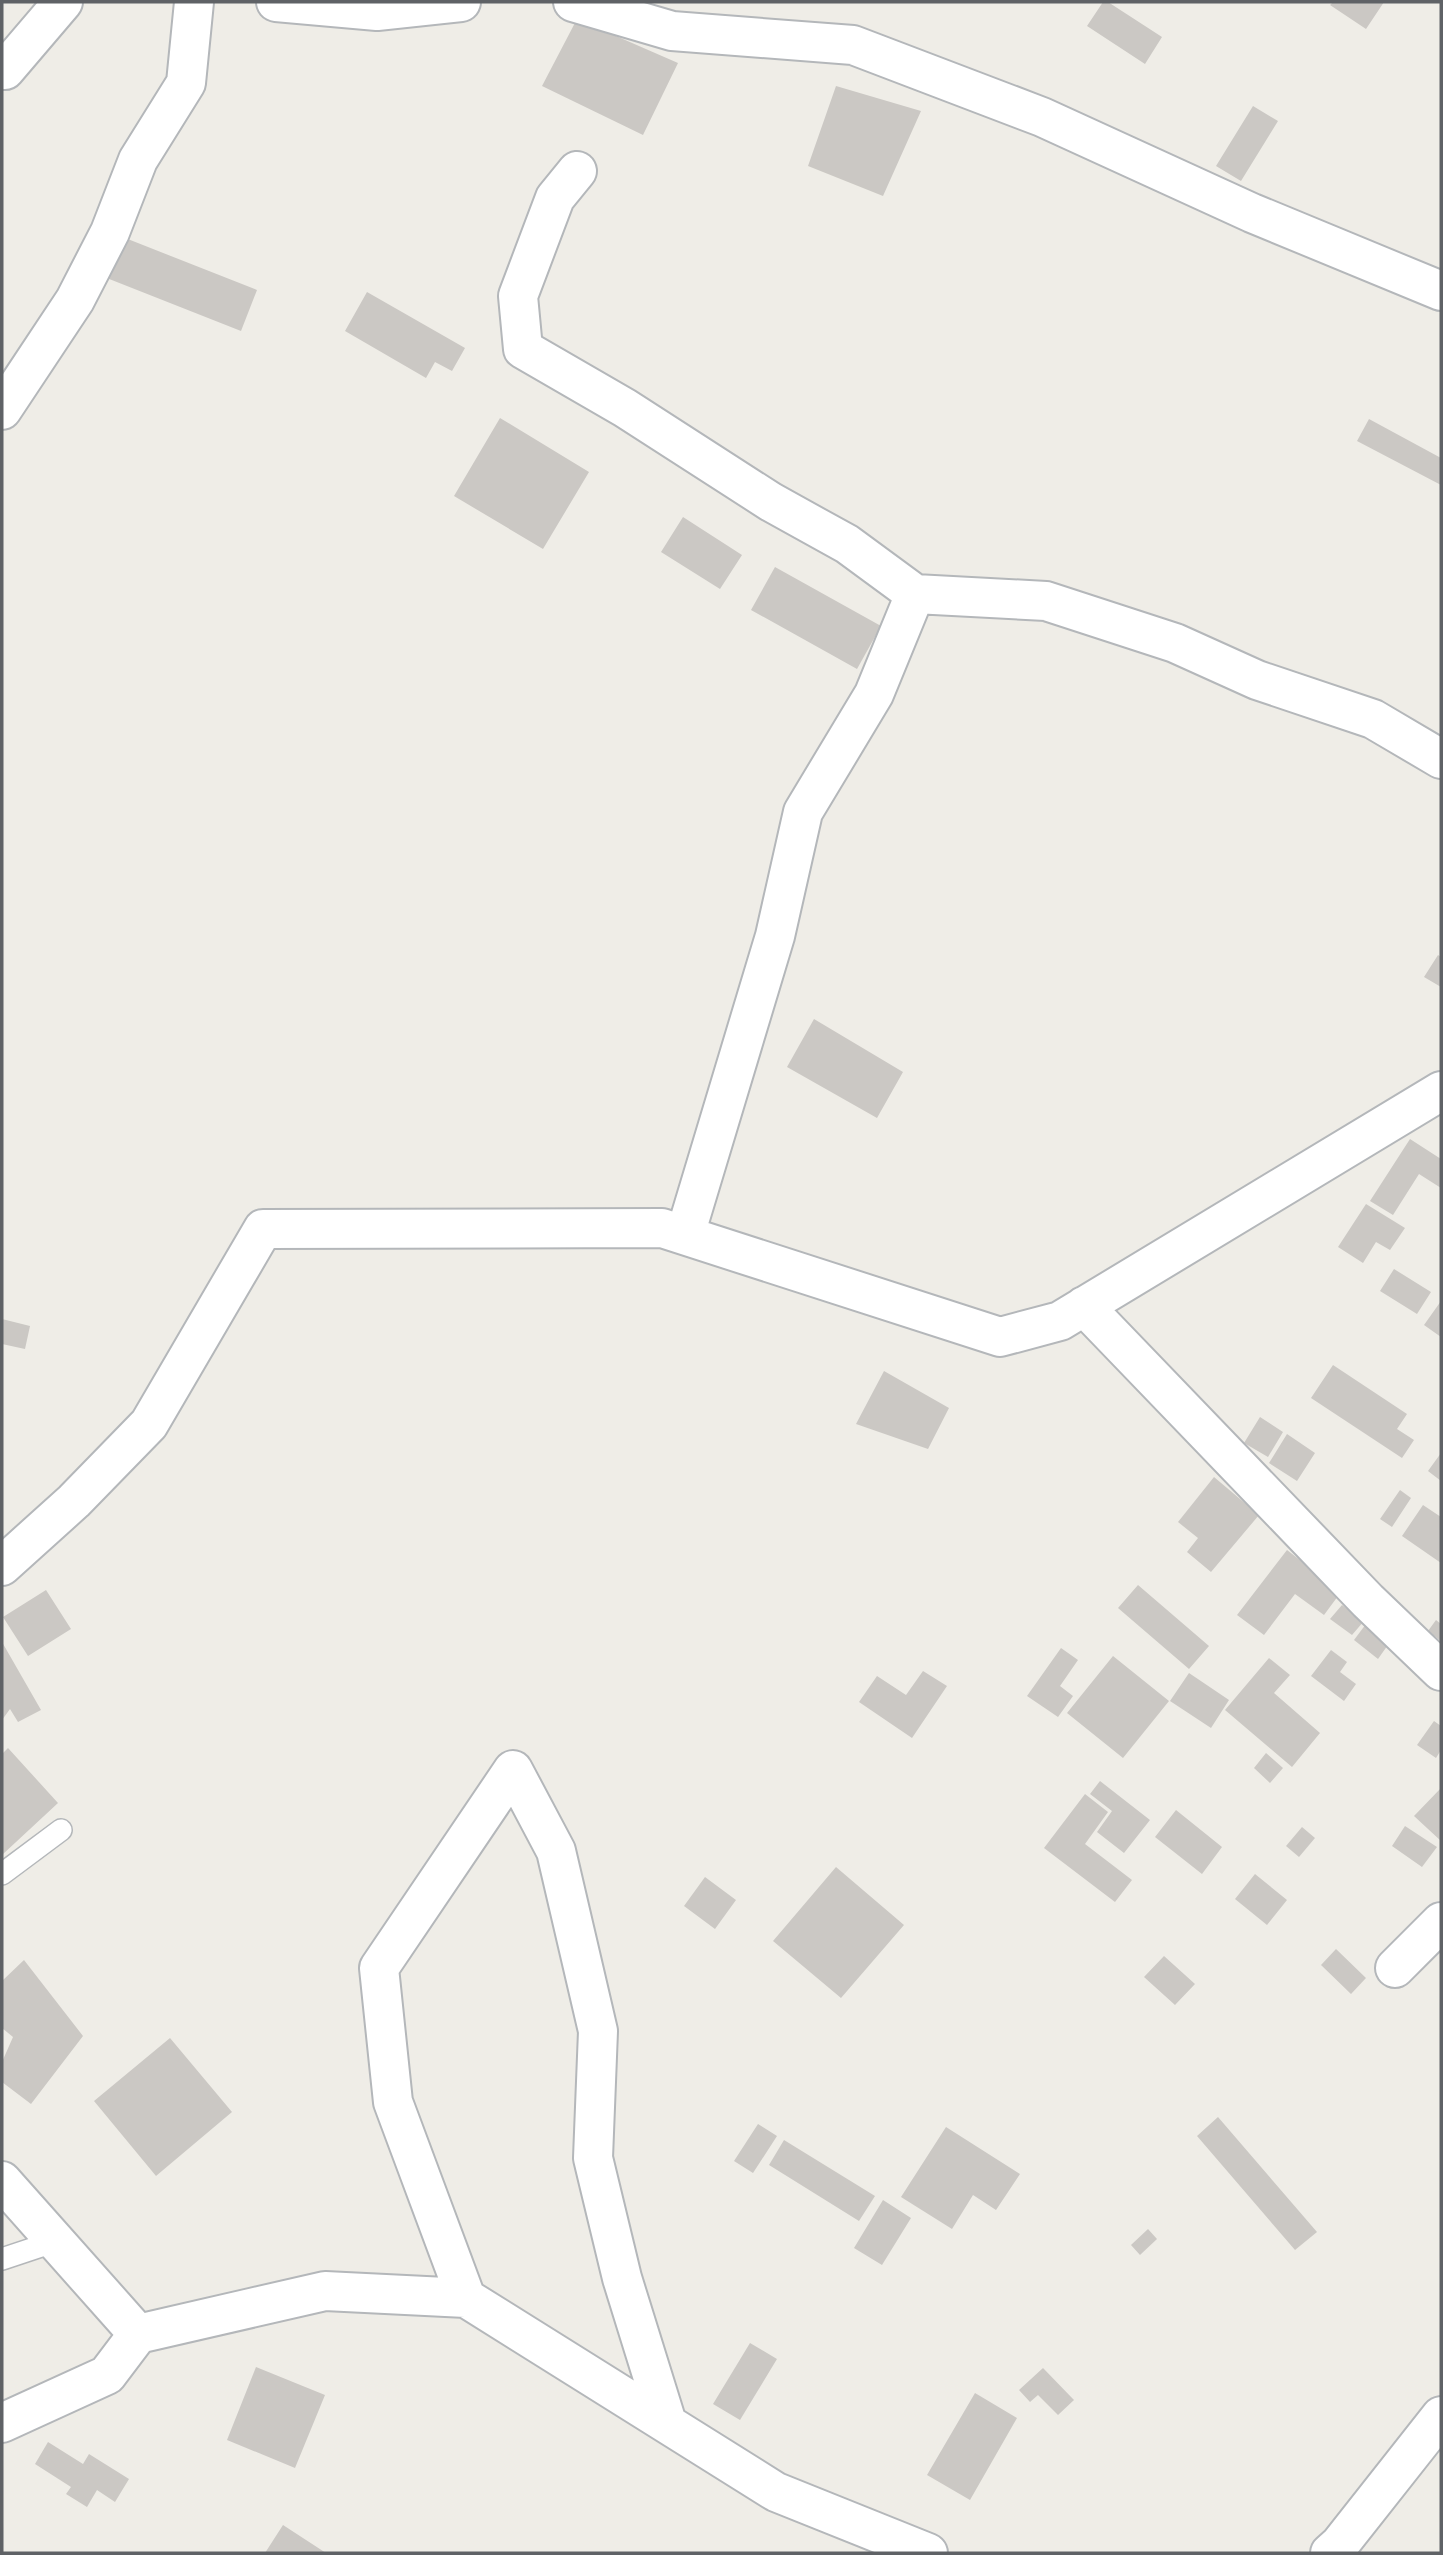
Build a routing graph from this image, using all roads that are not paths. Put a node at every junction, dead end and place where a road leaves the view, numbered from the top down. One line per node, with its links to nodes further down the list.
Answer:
1 (63, 2): 6 (street)
2 (194, 2): 9 (street)
3 (279, 2): 4 (street)
4 (461, 2)
5 (573, 2): 8 (street)
6 (2, 70)
7 (577, 172): 10 (street)
8 (1441, 291)
9 (2, 410)
10 (915, 594): 11 (street); 13 (street)
11 (1441, 759)
12 (1441, 1091): 14 (street)
13 (685, 1235): 14 (street); 15 (street)
14 (1084, 1306): 16 (street)
15 (2, 1566)
16 (1441, 1671)
17 (61, 1830): 18 (lane)
18 (2, 1874)
19 (1441, 1922): 20 (street)
20 (1395, 1968)
21 (2, 2180): 22 (street)
22 (56, 2241): 23 (lane); 25 (street)
23 (2, 2259)
24 (466, 2298): 25 (street); 28 (street); 28 (street)
25 (138, 2334): 27 (street)
26 (1441, 2416): 30 (street)
27 (2, 2423)
28 (667, 2423): 29 (street)
29 (928, 2553)
30 (1330, 2553)

